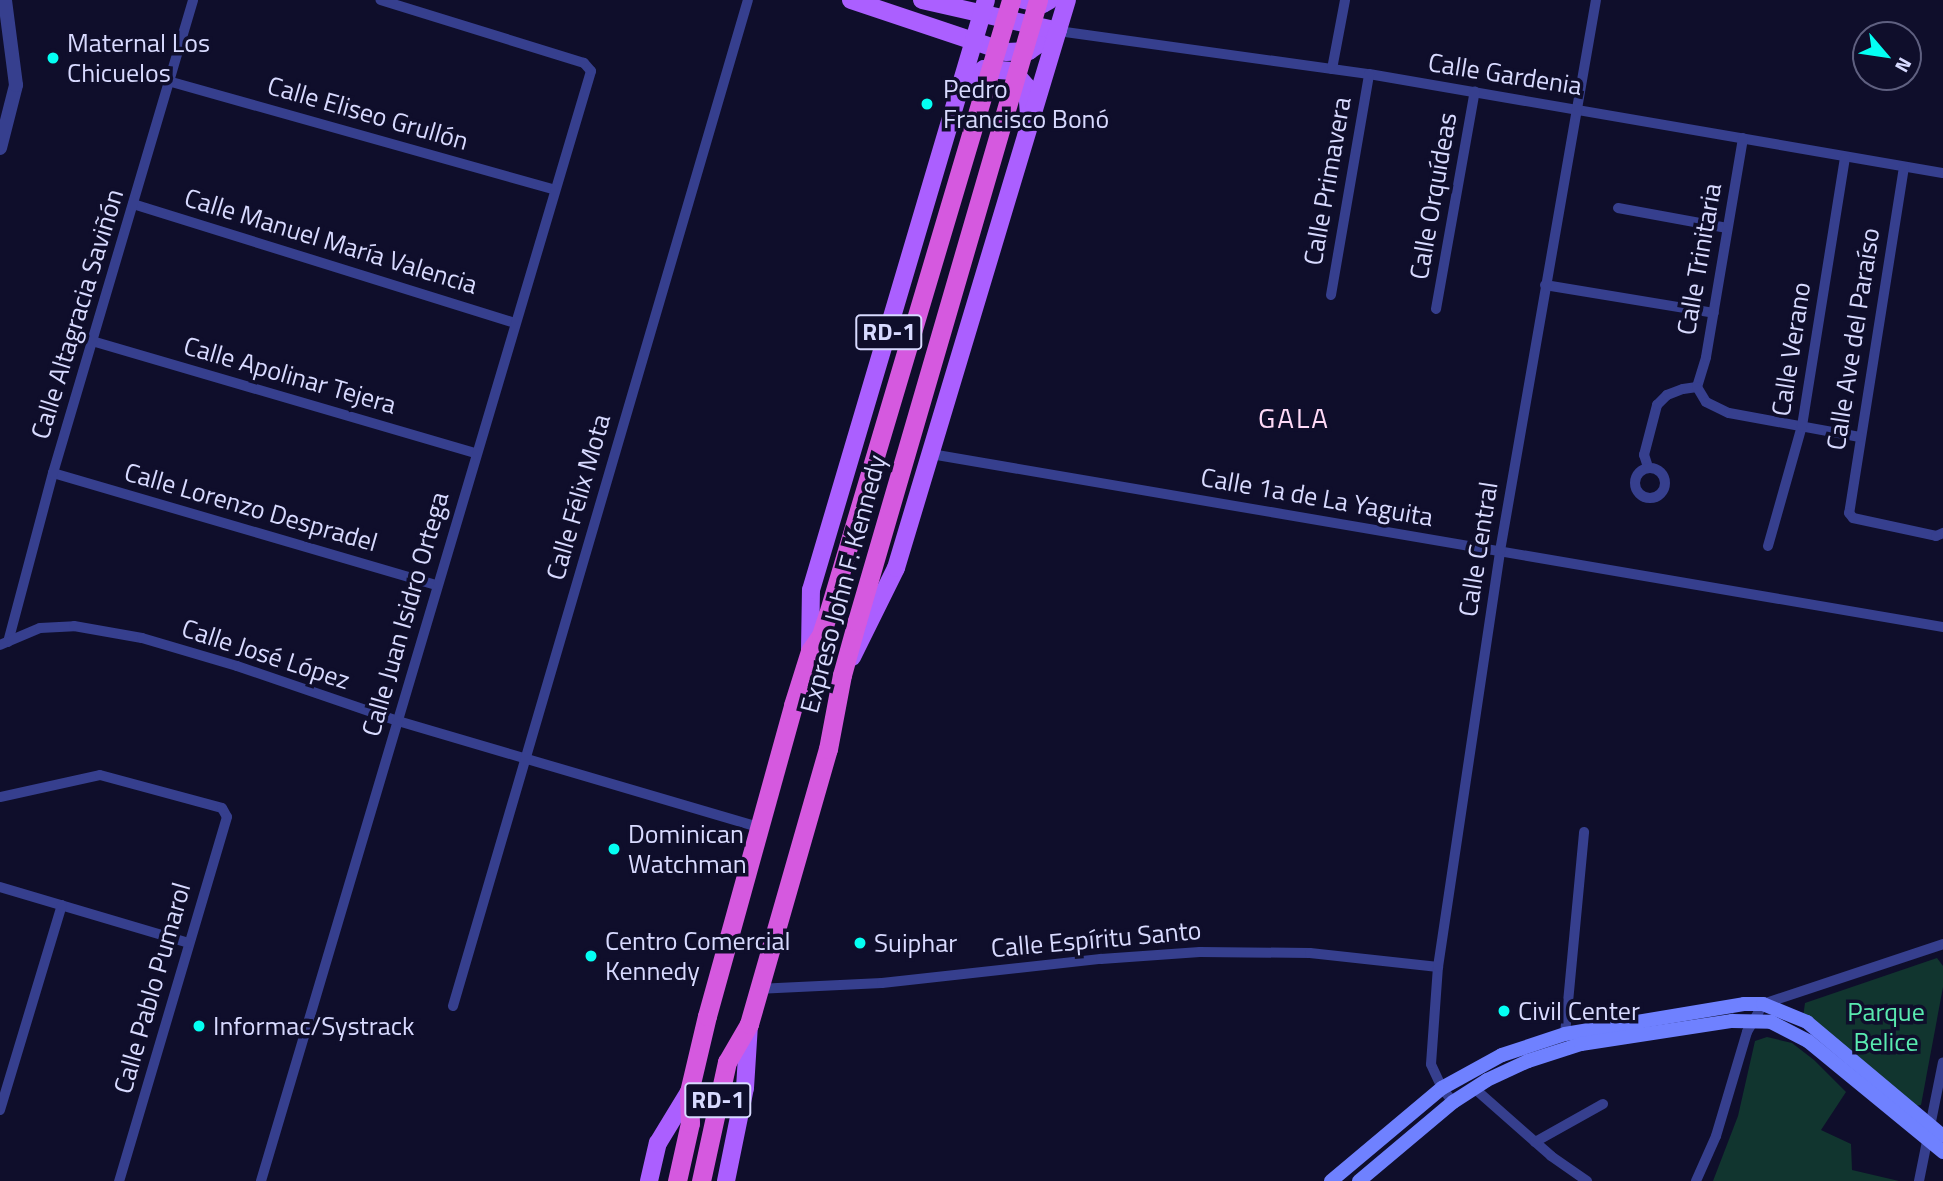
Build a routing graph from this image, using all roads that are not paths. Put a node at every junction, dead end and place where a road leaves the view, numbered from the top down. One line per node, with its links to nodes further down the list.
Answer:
1 (5, 0): 15 (street)
2 (193, 0): 20 (street, Calle Altagracia Saviñón)
3 (381, 0): 30 (street, Calle Juan Isidro Ortega)
4 (748, 0): 56 (street, Calle Félix Mota)
5 (850, 0): 17 (main road)
6 (922, 0): 14 (main road)
7 (1011, 0): 53 (highway, Expreso John F. Kennedy / RD-1, bridge)
8 (1024, 0): 10 (main road)
9 (1038, 0): 54 (highway, Expreso John F. Kennedy / RD-1, bridge)
10 (1050, 0)
11 (1068, 0): 16 (main road)
12 (1345, 0): 18 (street)
13 (1596, 0): 22 (street, Calle Central)
14 (984, 7): 16 (main road); 17 (main road, RD-1)
15 (6, 29): 26 (street)
16 (1058, 31): 17 (main road); 18 (street, Calle Gardenia); 24 (main road)
17 (973, 43): 23 (main road, RD-1)
18 (1332, 69): 19 (street, Calle Gardenia)
19 (1369, 74): 21 (street, Calle Gardenia); 35 (street, Calle Primavera)
20 (169, 81): 30 (street, Calle Eliseo Grullón); 31 (street, Calle Altagracia Saviñón)
21 (1475, 92): 22 (street, Calle Gardenia); 36 (street, Calle Orquídeas)
22 (1578, 108): 25 (street, Calle Gardenia); 34 (street, Calle Central)
23 (954, 110): 24 (main road); 53 (main road, RD-1)
24 (1029, 127): 44 (main road)
25 (1743, 138): 27 (street, Calle Gardenia); 33 (street, Calle Trinitaria)
26 (0, 148)
27 (1845, 157): 28 (street, Calle Gardenia); 41 (street, Calle Verano)
28 (1904, 167): 29 (street, Calle Gardenia); 42 (street, Calle Ave del Paraíso)
29 (1943, 173)
30 (555, 190): 38 (street, Calle Juan Isidro Ortega)
31 (133, 204): 38 (street, Calle Manuel María Valencia); 39 (street, Calle Altagracia Saviñón)
32 (1618, 208): 33 (street)
33 (1727, 228): 37 (street, Calle Trinitaria)
34 (1545, 285): 37 (street); 49 (street, Calle Central)
35 (1331, 295)
36 (1436, 309)
37 (1714, 313): 40 (street, Calle Trinitaria)
38 (514, 323): 43 (street, Calle Juan Isidro Ortega)
39 (92, 341): 43 (street, Calle Apolinar Tejera); 46 (street, Calle Altagracia Saviñón)
40 (1697, 387): 41 (street); 45 (street)
41 (1802, 426): 42 (street); 48 (street, Calle Verano)
42 (1860, 437): 47 (street, Calle Ave del Paraíso)
43 (475, 453): 50 (street, Calle Juan Isidro Ortega)
44 (931, 454): 49 (street, Calle 1a de La Yaguita); 54 (main road)
45 (1648, 467)
46 (53, 473): 50 (street, Calle Lorenzo Despradel); 52 (street, Calle Altagracia Saviñón)
47 (1943, 533)
48 (1768, 546)
49 (1500, 551): 51 (street, Calle 1a de La Yaguita); 64 (street, Calle Central)
50 (436, 585): 55 (street, Calle Juan Isidro Ortega)
51 (1943, 627)
52 (4, 644): 55 (street, Calle José López)
53 (810, 652): 58 (highway, Expreso John F. Kennedy / RD-1)
54 (842, 675): 65 (highway, Expreso John F. Kennedy / RD-1)
55 (398, 721): 56 (street, Calle José López); 83 (street, Calle Juan Isidro Ortega)
56 (525, 758): 58 (street, Calle José López); 67 (street, Calle Félix Mota)
57 (0, 797): 62 (street, Calle Pablo Pumarol)
58 (759, 827): 74 (highway, Expreso John F. Kennedy / RD-1)
59 (1584, 832): 70 (street)
60 (0, 887): 61 (street)
61 (62, 905): 62 (street); 77 (street)
62 (190, 943): 82 (street, Calle Pablo Pumarol)
63 (1943, 944): 66 (street)
64 (1438, 967): 65 (street, Calle Espíritu Santo); 72 (street, Calle Central)
65 (759, 989): 69 (highway, Expreso John F. Kennedy / RD-1)
66 (1763, 1004): 68 (street); 70 (main road); 78 (main road)
67 (453, 1006)
68 (1752, 1020): 73 (main road); 78 (main road); 91 (street)
69 (749, 1024): 86 (highway, Expreso John F. Kennedy / RD-1); 87 (main road, RD-1)
70 (1566, 1034): 72 (main road)
71 (1943, 1062): 78 (street)
72 (1442, 1088): 75 (street, Calle Central); 88 (main road)
73 (1475, 1088): 75 (main road); 80 (street)
74 (689, 1092): 84 (main road, RD-1); 85 (highway, Expreso John F. Kennedy / RD-1)
75 (1453, 1101): 89 (main road)
76 (1603, 1104): 80 (street)
77 (0, 1110)
78 (1929, 1133): 79 (main road); 81 (main road); 92 (street)
79 (1943, 1136)
80 (1535, 1142): 90 (street)
81 (1943, 1152)
82 (119, 1181)
83 (261, 1181)
84 (649, 1181)
85 (677, 1181)
86 (701, 1181)
87 (726, 1181)
88 (1331, 1181)
89 (1359, 1181)
90 (1587, 1181)
91 (1696, 1181)
92 (1919, 1181)

